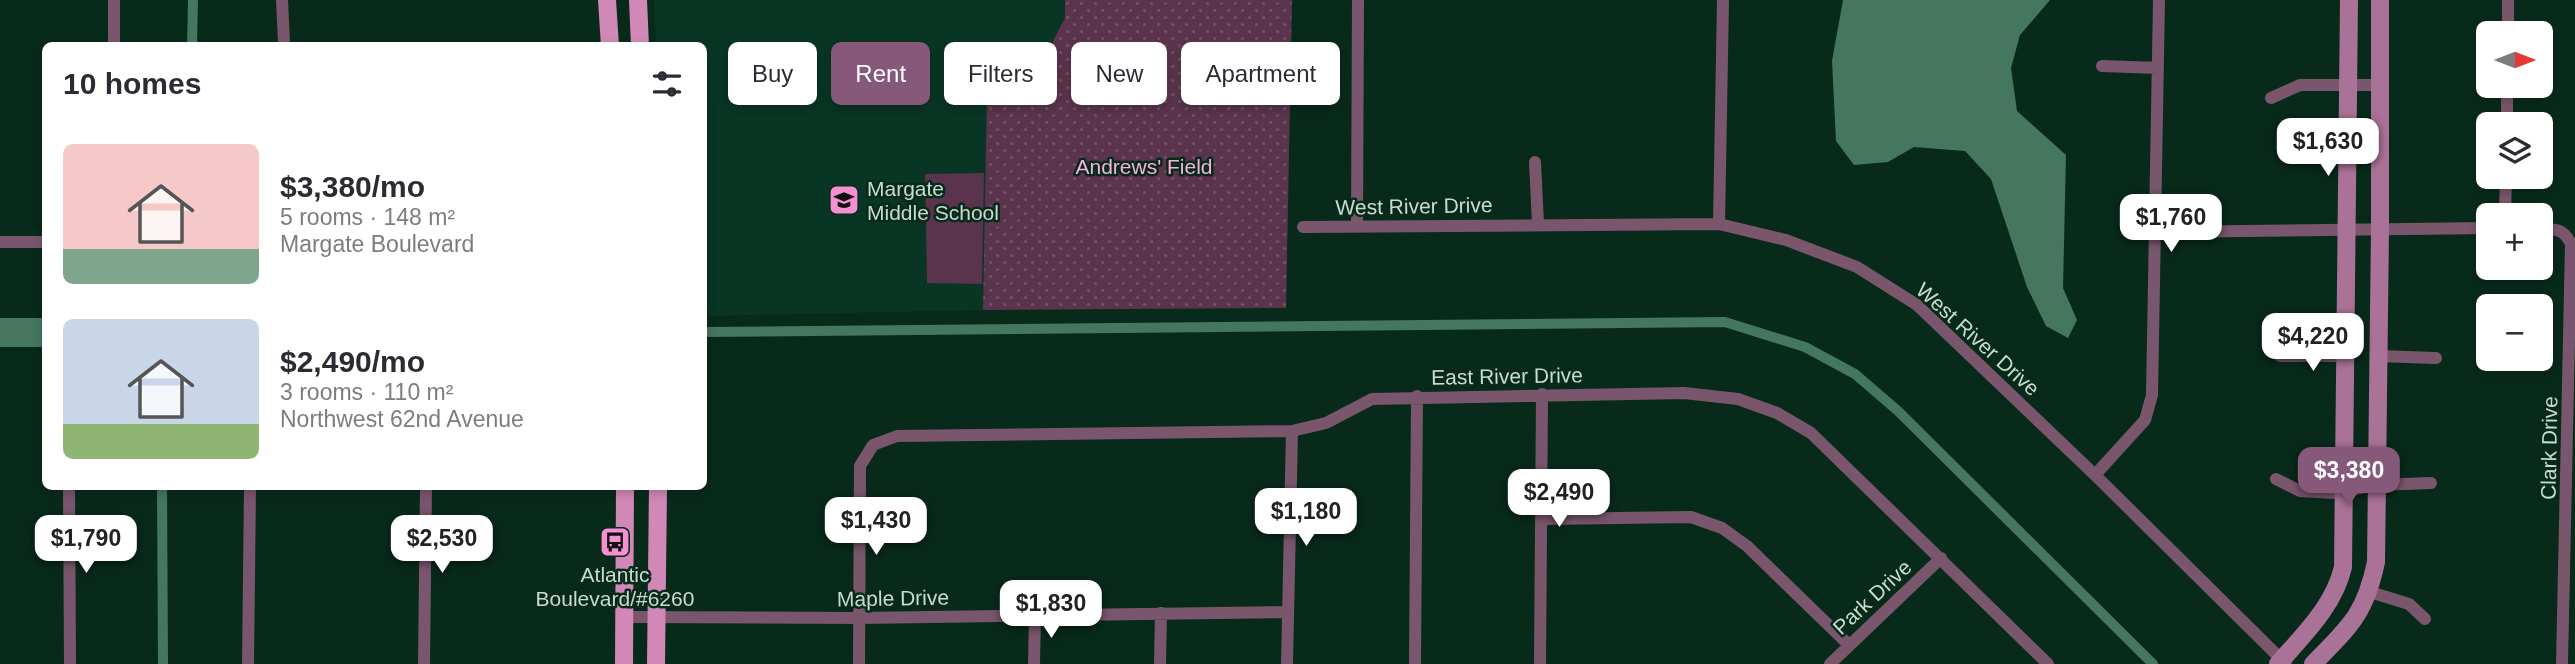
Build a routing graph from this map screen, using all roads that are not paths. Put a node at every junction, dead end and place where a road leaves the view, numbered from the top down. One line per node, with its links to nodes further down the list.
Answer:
1 (114, 0): 12 (street)
2 (282, 0): 13 (street)
3 (607, 0): 14 (main road)
4 (638, 0): 15 (main road)
5 (1358, 0): 24 (street)
6 (1723, 0): 23 (street)
7 (2159, 0): 17 (street)
8 (2349, 0): 19 (street)
9 (2380, 0): 18 (street)
10 (2508, 0): 11 (street)
11 (2508, 21)
12 (114, 42)
13 (284, 42)
14 (610, 42)
15 (640, 42)
16 (2102, 66): 17 (street)
17 (2158, 68): 30 (street)
18 (2378, 85): 19 (street); 28 (street)
19 (2347, 86): 20 (street); 27 (street)
20 (2271, 98)
21 (1535, 162): 22 (street)
22 (1538, 224): 23 (street, West River Drive); 24 (street, West River Drive)
23 (1719, 224): 41 (street, West River Drive)
24 (1357, 226): 25 (street, West River Drive)
25 (1303, 227)
26 (2476, 228): 28 (street)
27 (2346, 229): 28 (street); 30 (street); 35 (street)
28 (2380, 229): 36 (street)
29 (2553, 229): 33 (street, Clark Drive)
30 (2155, 232): 41 (street)
31 (42, 242): 32 (street)
32 (0, 243)
33 (2573, 279): 62 (street, Clark Drive)
34 (2280, 356): 35 (street)
35 (2346, 356): 50 (street)
36 (2378, 356): 37 (street); 44 (street)
37 (2436, 358)
38 (1542, 394): 39 (street, East River Drive); 51 (street); 52 (street, East River Drive)
39 (1417, 396): 40 (street, East River Drive); 73 (street)
40 (1292, 431): 54 (street); 59 (street, East River Drive)
41 (2095, 475): 63 (street, West River Drive)
42 (2276, 479): 50 (street)
43 (2431, 483): 44 (street)
44 (2376, 485): 50 (street); 53 (street)
45 (69, 490): 64 (street)
46 (250, 490): 65 (street)
47 (426, 490): 66 (street)
48 (625, 490): 57 (main road)
49 (658, 490): 58 (main road)
50 (2344, 491): 63 (street)
51 (1542, 519): 61 (street); 74 (street)
52 (1941, 558): 61 (street, Park Drive); 76 (street, East River Drive)
53 (2370, 592): 60 (street); 77 (street)
54 (1288, 612): 55 (street, Maple Drive); 72 (street)
55 (1161, 613): 56 (street, Maple Drive); 71 (street)
56 (1035, 615): 59 (street, Maple Drive); 70 (street)
57 (624, 617): 58 (street, Maple Drive); 67 (main road)
58 (657, 618): 59 (street, Maple Drive); 68 (main road)
59 (859, 618): 69 (street)
60 (2425, 619)
61 (1849, 645): 75 (street, Park Drive)
62 (2567, 660)
63 (2282, 663)
64 (69, 664)
65 (248, 664)
66 (424, 664)
67 (624, 664)
68 (656, 664)
69 (859, 664)
70 (1034, 664)
71 (1160, 664)
72 (1287, 664)
73 (1415, 664)
74 (1540, 664)
75 (1830, 664)
76 (2048, 664)
77 (2313, 664)

